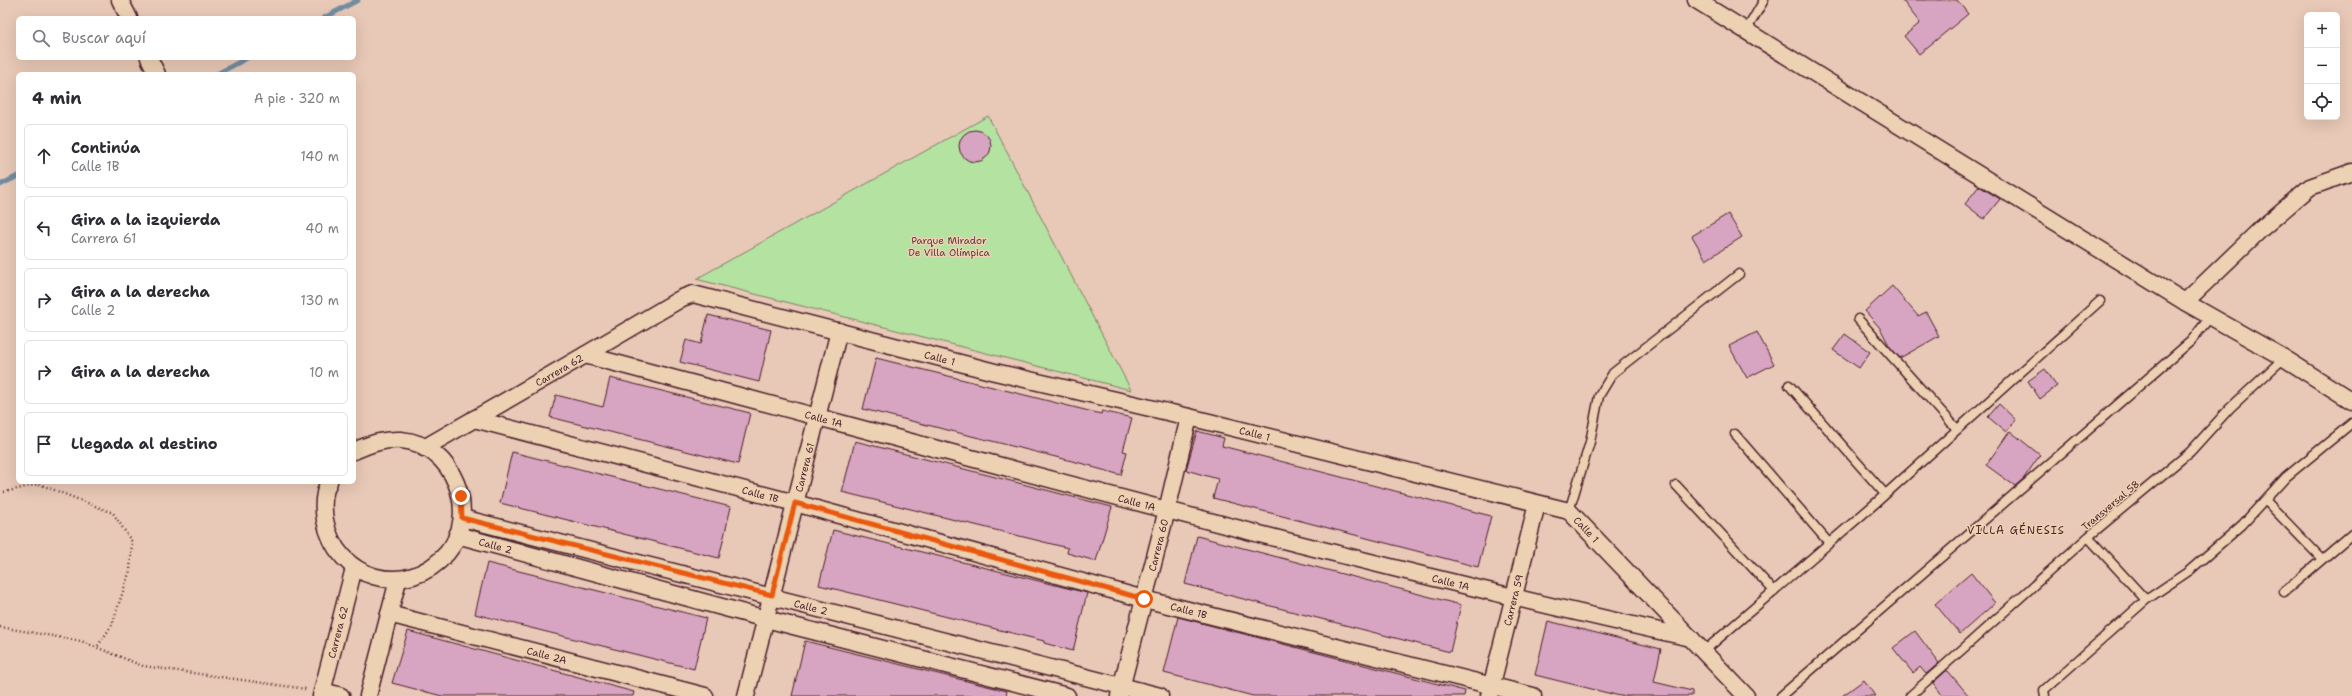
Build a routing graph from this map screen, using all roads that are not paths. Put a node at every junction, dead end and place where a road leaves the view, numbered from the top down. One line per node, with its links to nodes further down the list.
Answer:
1 (120, 0): 4 (street)
2 (1696, 0): 5 (street)
3 (1764, 0): 5 (lane)
4 (128, 16)
5 (1746, 31): 12 (street)
6 (150, 60): 7 (street)
7 (156, 72)
8 (2352, 172): 12 (street)
9 (1739, 274): 35 (lane)
10 (693, 294): 15 (street, Calle 1); 16 (street, Carrera 62)
11 (2100, 302): 24 (lane)
12 (2185, 302): 13 (street)
13 (2211, 316): 17 (street); 65 (lane)
14 (1858, 319): 24 (lane)
15 (839, 331): 20 (street, Carrera 61); 21 (street, Calle 1)
16 (586, 356): 20 (street, Calle 1A); 22 (street, Carrera 62)
17 (2284, 358): 19 (street); 39 (lane, Transversal 58)
18 (1789, 385): 30 (lane)
19 (2352, 402)
20 (817, 416): 32 (street, Carrera 61); 34 (street, Calle 1A)
21 (1188, 417): 33 (street, Calle 1); 34 (street, Carrera 60)
22 (474, 419): 26 (street, Carrera 62); 32 (street, Calle 1B)
23 (2352, 423): 31 (lane)
24 (1957, 429): 30 (lane)
25 (1735, 434): 40 (lane)
26 (424, 448): 27 (street); 36 (street)
27 (356, 449)
28 (329, 484): 42 (street)
29 (1676, 485): 44 (lane)
30 (1884, 494): 40 (lane)
31 (2265, 500): 41 (lane); 49 (lane)
32 (795, 503): 46 (street, Carrera 61); 47 (street, Calle 1B)
33 (1537, 504): 35 (street, Calle 1); 48 (street, Carrera 59)
34 (1167, 510): 47 (street, Carrera 60); 48 (street, Calle 1A)
35 (1569, 511): 52 (street, Calle 1)
36 (462, 518): 38 (street); 46 (street, Calle 2)
37 (2352, 534): 41 (lane)
38 (458, 535): 43 (street); 51 (street, Calle 2)
39 (2088, 538): 49 (lane); 66 (lane, Transversal 58)
40 (1829, 542): 44 (lane)
41 (2322, 559): 45 (lane)
42 (354, 568): 43 (street); 56 (street, Carrera 62)
43 (398, 580): 50 (street)
44 (1774, 591): 53 (lane)
45 (2284, 592)
46 (772, 595): 51 (street, Carrera 61); 54 (street, Calle 2)
47 (1144, 599): 54 (street, Carrera 60); 55 (street, Calle 1B)
48 (1514, 599): 52 (street, Calle 1A); 55 (street, Carrera 59)
49 (2146, 600): 67 (lane)
50 (389, 614): 58 (street); 59 (street, Calle 2A)
51 (766, 619): 60 (street, Carrera 61); 61 (street, Calle 2)
52 (1691, 638): 53 (street, Calle 1)
53 (1703, 652): 64 (street, Calle 1)
54 (1120, 691): 62 (street, Calle 2)
55 (1490, 691): 63 (street, Calle 1B)
56 (322, 694): 57 (street)
57 (341, 696)
58 (368, 696)
59 (705, 696)
60 (746, 696)
61 (1067, 696)
62 (1160, 696)
63 (1533, 696)
64 (1746, 696)
65 (1781, 696)
66 (1910, 696)
67 (2046, 696)

